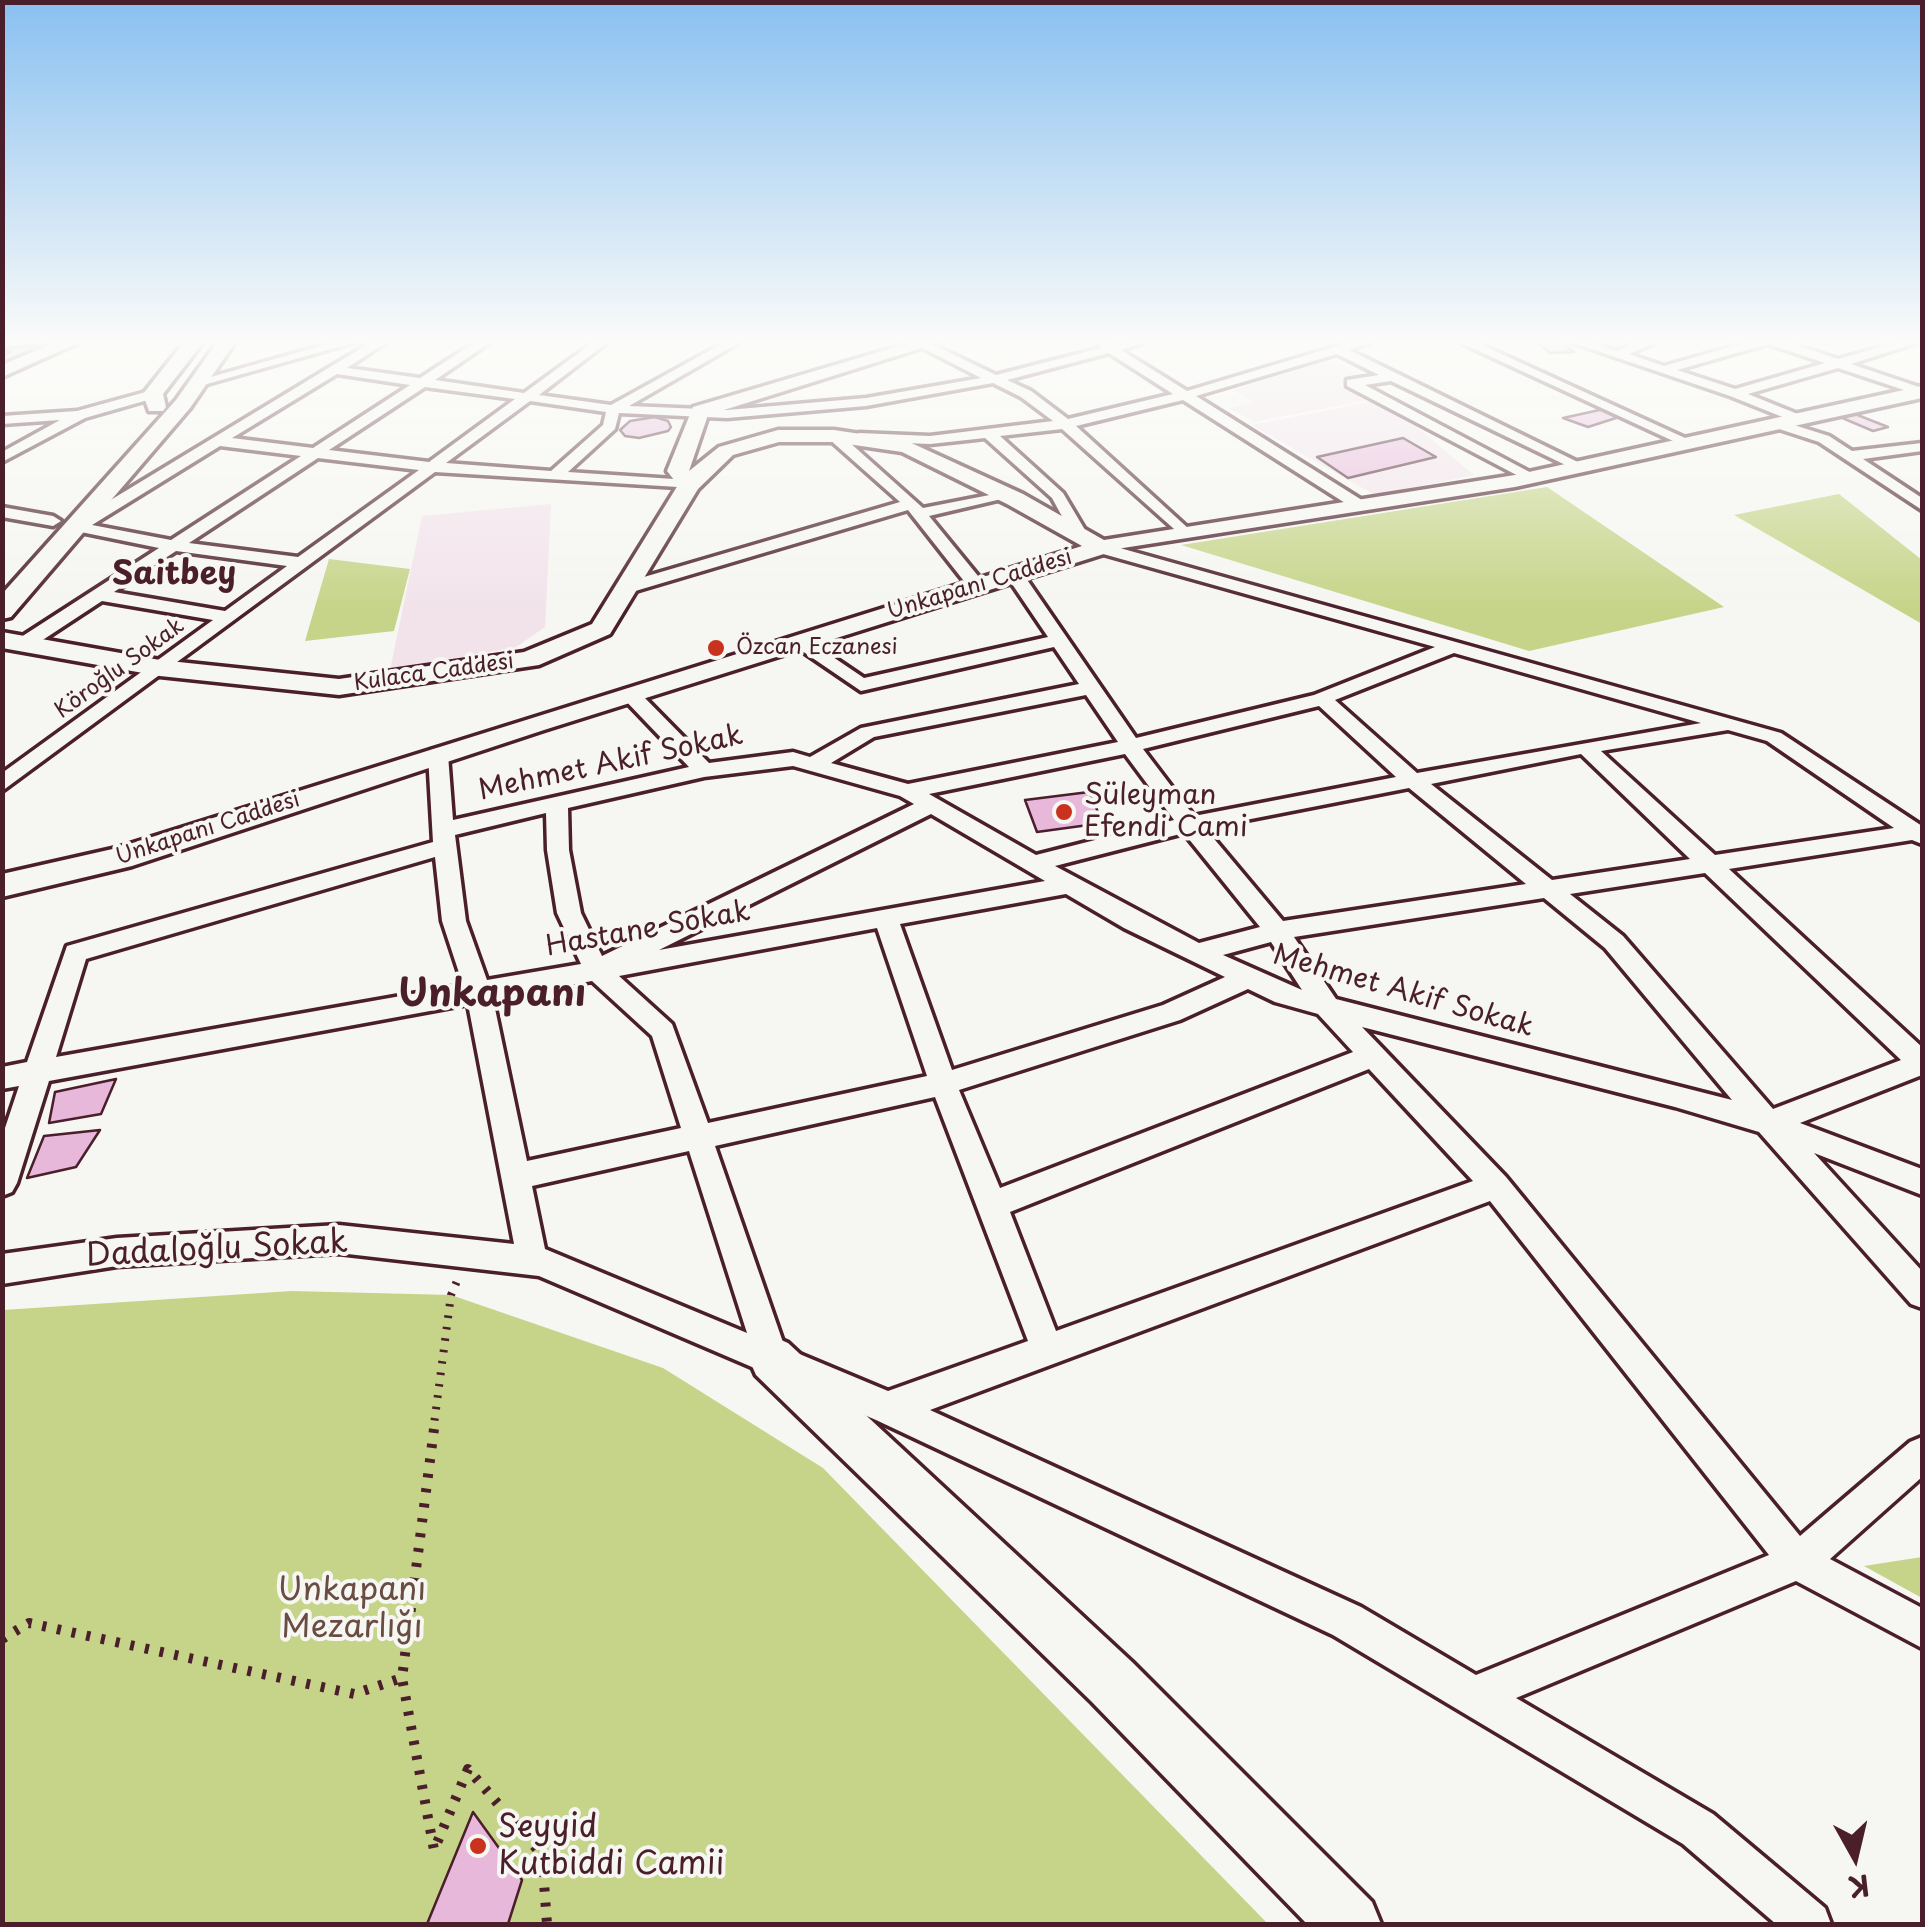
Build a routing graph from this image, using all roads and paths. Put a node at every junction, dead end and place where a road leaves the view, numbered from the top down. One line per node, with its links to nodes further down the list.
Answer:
1 (27, 431): 23 (street)
2 (46, 431): 23 (street)
3 (129, 431): 36 (main road)
4 (160, 431): 37 (main road)
5 (234, 431): 20 (street)
6 (351, 431): 24 (street)
7 (481, 431): 26 (street, Köroğlu Sokak)
8 (605, 431): 28 (street)
9 (693, 431): 30 (main road)
10 (1006, 431): 18 (street)
11 (1073, 431): 38 (street)
12 (1243, 431): 32 (street)
13 (1444, 431): 29 (street)
14 (1507, 431): 27 (street)
15 (1660, 431): 21 (street)
16 (1748, 431): 21 (main road, Unkapanı Caddesi)
17 (1807, 431): 25 (street)
18 (988, 433): 19 (street); 39 (street)
19 (834, 436): 30 (main road, Kulaca Caddesi); 31 (main road, Kulaca Caddesi); 34 (street)
20 (217, 441): 24 (street); 37 (street)
21 (1689, 444): 27 (main road, Unkapanı Caddesi)
22 (1922, 447): 25 (street)
23 (5, 450)
24 (316, 453): 26 (street); 40 (street)
25 (1848, 456): 33 (street)
26 (433, 466): 28 (street); 41 (street, Köroğlu Sokak)
27 (1583, 468): 29 (main road, Unkapanı Caddesi)
28 (554, 477): 30 (street)
29 (1532, 477): 32 (main road, Unkapanı Caddesi)
30 (690, 485): 45 (main road, Kulaca Caddesi)
31 (1005, 494): 34 (street); 39 (main road, Kulaca Caddesi)
32 (1359, 505): 38 (main road, Unkapanı Caddesi)
33 (1922, 505)
34 (915, 509): 44 (street); 45 (street)
35 (2, 512): 36 (street)
36 (53, 522): 43 (main road)
37 (77, 527): 40 (street); 47 (main road)
38 (1183, 532): 39 (main road, Unkapanı Caddesi)
39 (1091, 542): 42 (main road, Unkapanı Caddesi); 52 (street)
40 (174, 546): 41 (street); 46 (street)
41 (302, 562): 48 (street, Köroğlu Sokak)
42 (1014, 574): 44 (main road, Unkapanı Caddesi); 49 (street)
43 (2, 579)
44 (977, 586): 51 (main road, Unkapanı Caddesi)
45 (626, 588): 53 (main road, Kulaca Caddesi)
46 (100, 595): 48 (street); 50 (street)
47 (2, 612)
48 (228, 617): 53 (street, Köroğlu Sokak)
49 (1059, 640): 51 (street); 54 (street)
50 (14, 642): 53 (main road, Kulaca Caddesi)
51 (798, 642): 55 (main road, Unkapanı Caddesi)
52 (1453, 646): 56 (street); 57 (street)
53 (160, 668): 64 (street, Köroğlu Sokak)
54 (1091, 688): 58 (street); 61 (street)
55 (630, 694): 60 (main road, Unkapanı Caddesi); 62 (street)
56 (1323, 699): 58 (street); 63 (street)
57 (1731, 725): 59 (street); 69 (street)
58 (1131, 746): 65 (street); 68 (street)
59 (1585, 747): 63 (street); 72 (street)
60 (438, 755): 70 (street, Mehmet Akif Sokak); 74 (main road, Unkapanı Caddesi)
61 (812, 764): 62 (street, Mehmet Akif Sokak); 65 (street, Mehmet Akif Sokak)
62 (704, 770): 66 (street, Mehmet Akif Sokak)
63 (1412, 780): 68 (street); 75 (street)
64 (2, 784)
65 (908, 792): 67 (street, Mehmet Akif Sokak)
66 (557, 804): 70 (street, Mehmet Akif Sokak); 79 (street)
67 (931, 805): 71 (street, Mehmet Akif Sokak); 79 (street)
68 (1190, 824): 71 (street); 77 (street)
69 (1920, 834): 72 (street)
70 (444, 838): 81 (street); 85 (street)
71 (1032, 864): 73 (street, Mehmet Akif Sokak)
72 (1708, 864): 75 (street); 84 (street)
73 (1069, 885): 76 (street, Hastane Sokak); 78 (street, Mehmet Akif Sokak)
74 (2, 886)
75 (1547, 889): 77 (street); 88 (street)
76 (886, 918): 79 (street, Hastane Sokak); 87 (street)
77 (1278, 931): 78 (street); 82 (street)
78 (1196, 953): 80 (street, Mehmet Akif Sokak)
79 (596, 970): 81 (street, Hastane Sokak); 89 (street)
80 (1248, 978): 82 (street, Mehmet Akif Sokak); 87 (street)
81 (478, 991): 85 (street, Hastane Sokak); 90 (street)
82 (1326, 1007): 83 (street); 88 (street, Mehmet Akif Sokak)
83 (1373, 1056): 93 (street); 94 (street)
84 (1922, 1064): 88 (street)
85 (36, 1074): 86 (street, Hastane Sokak); 92 (street)
86 (2, 1078)
87 (943, 1084): 89 (street); 94 (street)
88 (1768, 1123): 91 (street, Mehmet Akif Sokak); 98 (street)
89 (700, 1140): 90 (street); 100 (street)
90 (514, 1177): 96 (street)
91 (1922, 1182)
92 (2, 1183)
93 (1496, 1186): 99 (street); 103 (street)
94 (992, 1205): 99 (street)
95 (468, 1254): 96 (street, Dadaloğlu Sokak); 97 (street, Dadaloğlu Sokak); 106 (path)
96 (532, 1260): 100 (street, Dadaloğlu Sokak)
97 (2, 1269)
98 (1922, 1293)
99 (1047, 1350): 101 (street)
100 (772, 1359): 101 (street, Dadaloğlu Sokak); 109 (main road)
101 (888, 1408): 107 (street, Dadaloğlu Sokak)
102 (1922, 1454): 103 (street)
103 (1798, 1562): 104 (street); 107 (street)
104 (1922, 1628)
105 (2, 1639): 106 (path)
106 (402, 1678): 108 (path)
107 (1474, 1696): 110 (street, Dadaloğlu Sokak)
108 (547, 1924)
109 (1350, 1924)
110 (1810, 1924)

